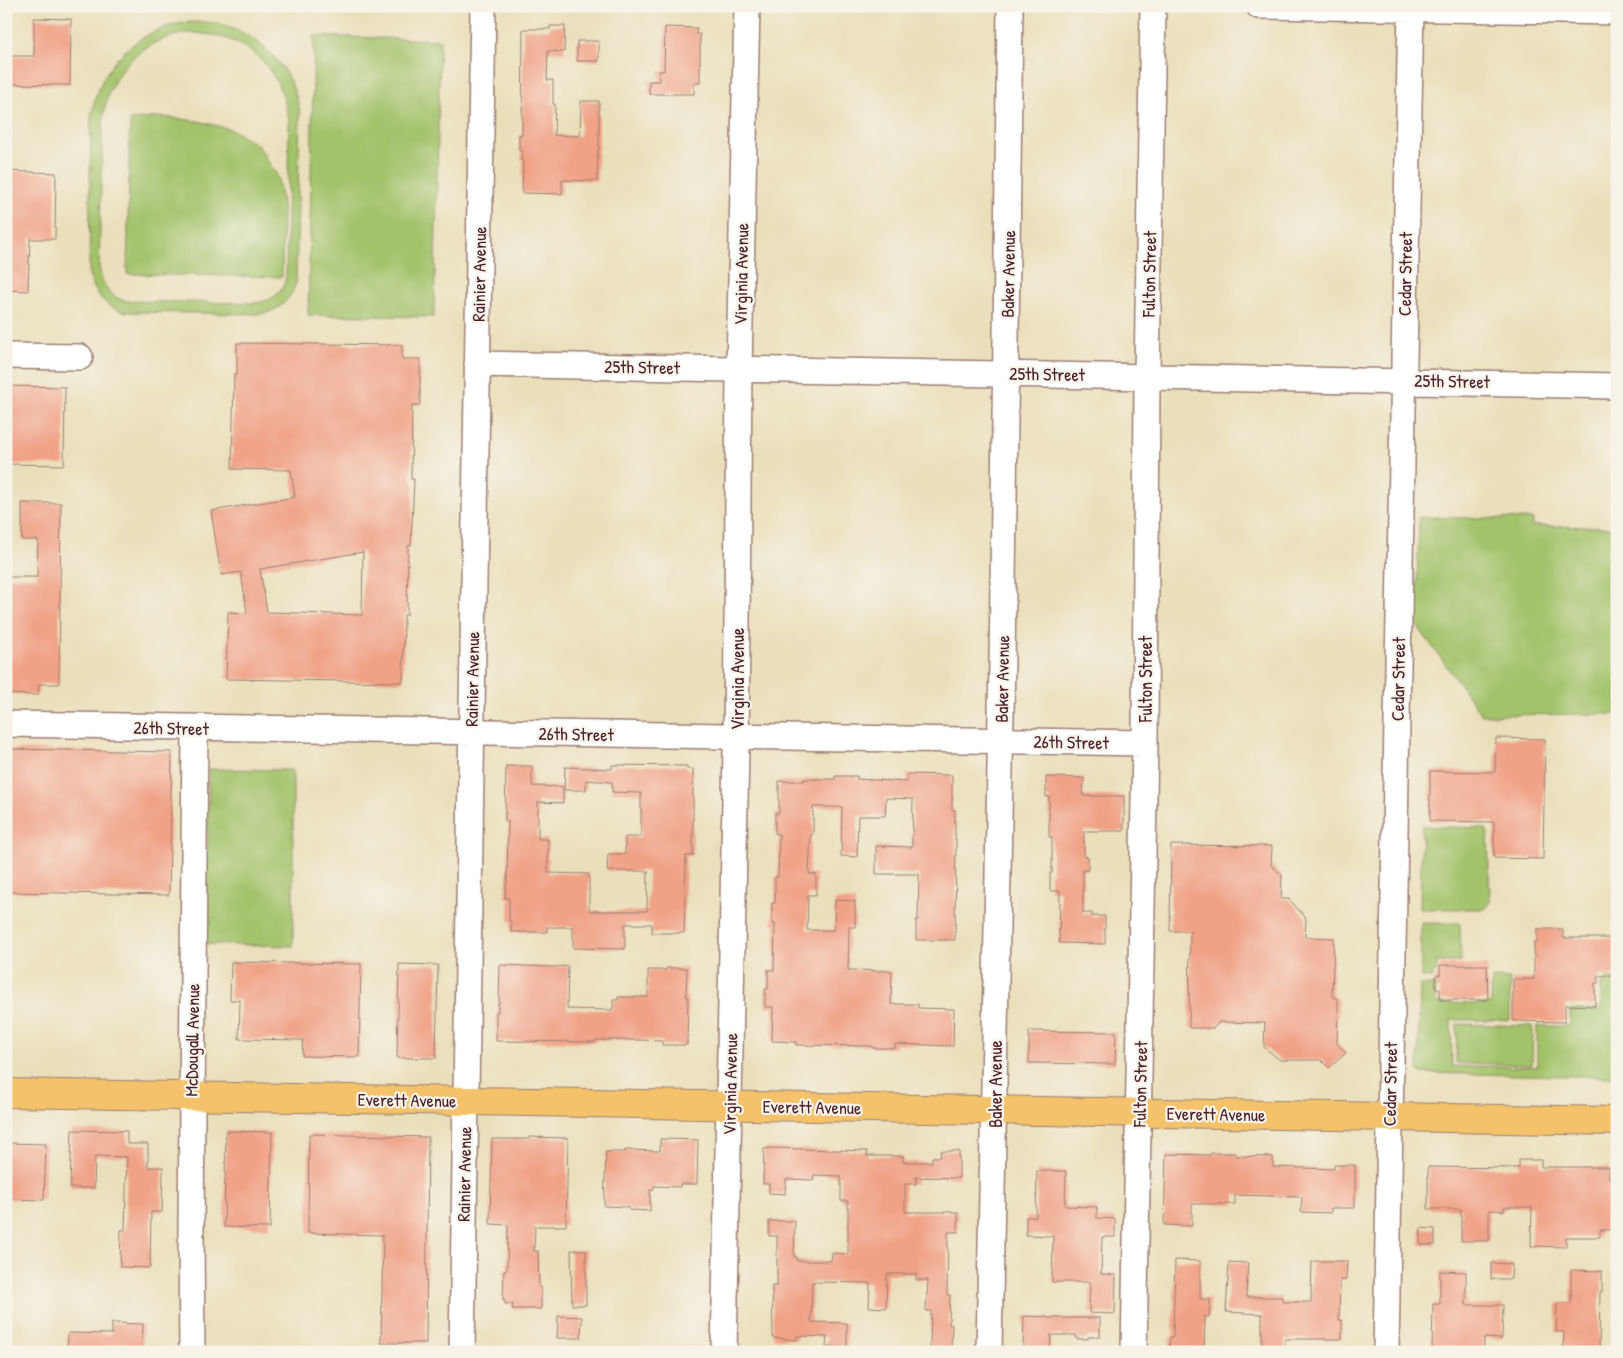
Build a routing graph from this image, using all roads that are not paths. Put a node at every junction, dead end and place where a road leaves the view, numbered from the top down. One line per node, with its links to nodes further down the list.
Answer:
1 (483, 6): 10 (street, Rainier Avenue)
2 (747, 6): 11 (street, Virginia Avenue)
3 (1010, 6): 12 (street, Baker Avenue)
4 (1153, 6): 13 (street, Fulton Street)
5 (1259, 6): 6 (street)
6 (1411, 8): 7 (street); 14 (street, Cedar Street)
7 (1617, 12)
8 (6, 356): 9 (street)
9 (80, 357)
10 (477, 364): 11 (street, 25th Street); 18 (street, Rainier Avenue)
11 (739, 369): 12 (street, 25th Street); 19 (street, Virginia Avenue)
12 (1007, 373): 13 (street, 25th Street); 20 (street, Baker Avenue)
13 (1147, 376): 14 (street, 25th Street); 21 (street, Fulton Street)
14 (1403, 380): 15 (street, 25th Street); 28 (street, Cedar Street)
15 (1617, 386)
16 (6, 724): 17 (street, 26th Street)
17 (195, 728): 18 (street, 26th Street); 23 (street, McDougall Avenue)
18 (471, 732): 19 (street, 26th Street); 24 (street, Rainier Avenue)
19 (736, 737): 20 (street, 26th Street); 25 (street, Virginia Avenue)
20 (1001, 741): 21 (street, 26th Street); 26 (street, Baker Avenue)
21 (1145, 743): 27 (street, Fulton Street)
22 (6, 1093): 23 (main road, Everett Avenue)
23 (192, 1096): 24 (main road, Everett Avenue); 30 (street, McDougall Avenue)
24 (465, 1101): 25 (main road, Everett Avenue); 31 (street, Rainier Avenue)
25 (730, 1106): 26 (main road, Everett Avenue); 32 (street, Virginia Avenue)
26 (995, 1110): 27 (main road, Everett Avenue); 33 (street, Baker Avenue)
27 (1139, 1113): 28 (main road, Everett Avenue); 34 (street, Fulton Street)
28 (1389, 1117): 29 (main road, Everett Avenue); 35 (street, Cedar Street)
29 (1617, 1121)
30 (192, 1352)
31 (462, 1352)
32 (724, 1352)
33 (989, 1352)
34 (1134, 1352)
35 (1386, 1352)

